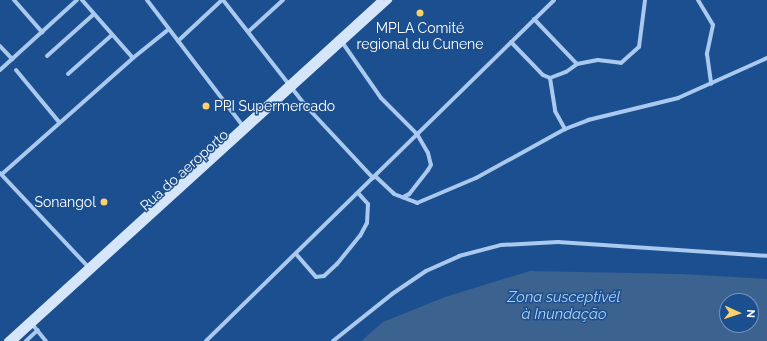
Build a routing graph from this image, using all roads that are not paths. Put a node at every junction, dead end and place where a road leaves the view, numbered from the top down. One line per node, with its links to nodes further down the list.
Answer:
1 (14, 0): 17 (street)
2 (77, 0): 12 (street)
3 (82, 0): 13 (street)
4 (146, 0): 15 (street)
5 (223, 0): 16 (street); 19 (street)
6 (283, 0): 16 (street)
7 (381, 0): 33 (main road, Rua do aeroporto)
8 (389, 0): 20 (main road, Rua do aeroporto)
9 (554, 0): 14 (street)
10 (645, 0): 27 (street)
11 (698, 0): 32 (street)
12 (71, 2): 17 (street)
13 (94, 14): 18 (street); 23 (street)
14 (534, 19): 21 (street); 27 (street)
15 (169, 29): 19 (street); 24 (street)
16 (249, 31): 33 (street)
17 (42, 32): 26 (street)
18 (112, 35): 24 (street); 30 (street)
19 (178, 41): 35 (street)
20 (342, 42): 33 (main road, Rua do aeroporto); 37 (street)
21 (511, 42): 31 (street); 37 (street)
22 (0, 46): 26 (street)
23 (47, 56)
24 (133, 58): 34 (street)
25 (767, 58): 32 (street)
26 (12, 59): 28 (street)
27 (577, 64): 31 (street)
28 (0, 70)
29 (16, 70): 34 (street)
30 (68, 74)
31 (550, 78): 36 (street)
32 (711, 84): 36 (street)
33 (291, 86): 35 (main road, Rua do aeroporto); 39 (street); 44 (main road, Rua do aeroporto)
34 (59, 122): 38 (street)
35 (243, 126): 44 (main road, Rua do aeroporto)
36 (565, 129): 41 (street)
37 (417, 134): 39 (street); 41 (street)
38 (1, 174): 44 (street)
39 (374, 177): 40 (street); 41 (street)
40 (358, 193): 42 (street); 42 (street)
41 (402, 197)
42 (296, 254): 51 (street)
43 (767, 256): 52 (street)
44 (90, 268): 45 (main road, Rua do aeroporto); 47 (main road, Rua do aeroporto)
45 (32, 324): 46 (street); 48 (main road, Rua do aeroporto)
46 (38, 330): 49 (street); 50 (street)
47 (7, 341)
48 (14, 341)
49 (26, 341)
50 (46, 341)
51 (206, 341)
52 (333, 341)

